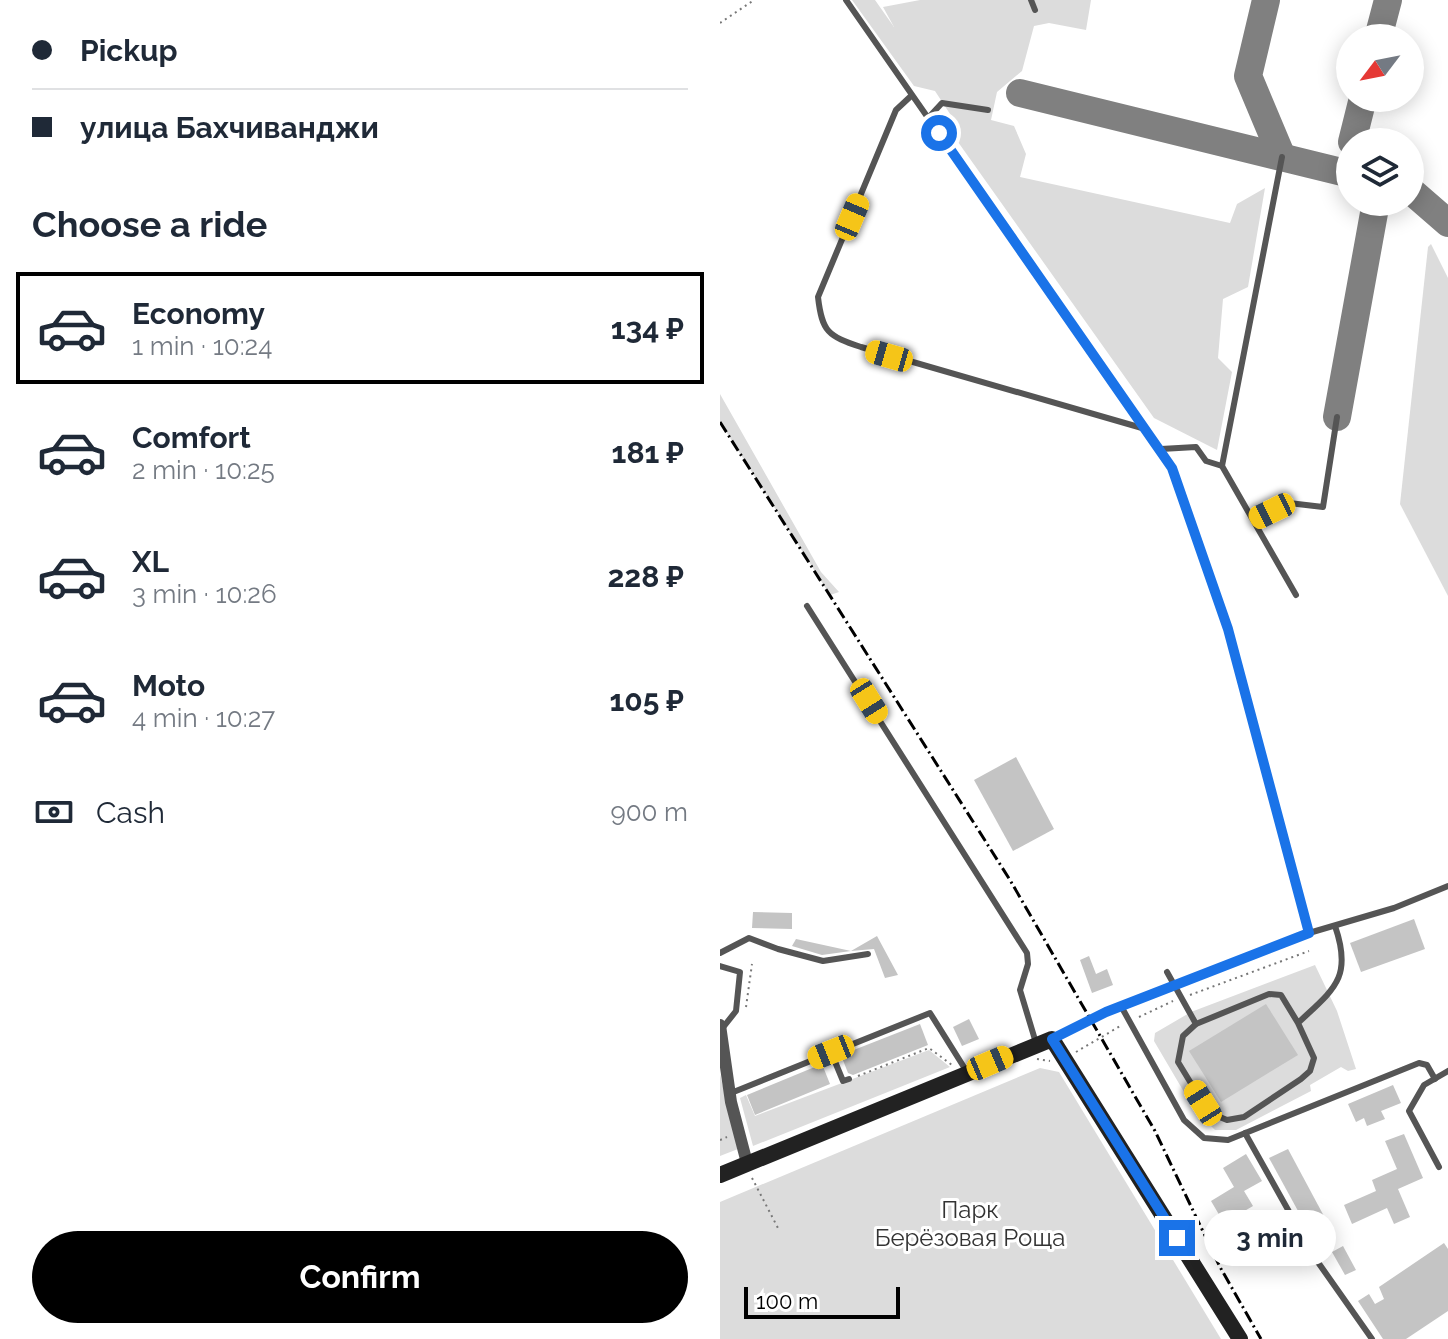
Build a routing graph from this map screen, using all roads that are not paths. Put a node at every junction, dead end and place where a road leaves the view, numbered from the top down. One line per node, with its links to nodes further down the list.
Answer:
1 (846, 0): 4 (lane)
2 (1031, 0): 3 (lane)
3 (1035, 10)
4 (911, 96): 6 (lane); 9 (lane)
5 (988, 110): 6 (lane)
6 (929, 117): 9 (lane)
7 (1282, 157): 11 (lane)
8 (1337, 417): 12 (lane)
9 (1142, 428): 10 (lane)
10 (1161, 449): 11 (lane); 17 (lane)
11 (1222, 466): 12 (lane)
12 (1254, 520): 13 (lane)
13 (1296, 595)
14 (807, 606): 27 (lane)
15 (1448, 886): 16 (lane)
16 (1335, 926): 17 (lane); 24 (lane)
17 (1309, 933): 22 (lane)
18 (720, 953): 19 (lane)
19 (868, 954)
20 (720, 966): 26 (lane)
21 (1167, 972): 22 (lane)
22 (1174, 986): 23 (lane); 25 (lane)
23 (1121, 1006): 27 (lane); 35 (lane)
24 (1298, 1023): 25 (lane); 25 (lane)
25 (1196, 1024)
26 (720, 1028): 29 (street)
27 (1041, 1047): 30 (main road); 39 (main road)
28 (831, 1052): 30 (lane); 32 (lane); 34 (lane)
29 (723, 1069): 34 (street)
30 (962, 1070): 37 (main road)
31 (1448, 1071): 33 (lane)
32 (849, 1079)
33 (1435, 1079): 35 (lane); 36 (lane)
34 (730, 1094): 37 (street)
35 (1245, 1133): 40 (lane)
36 (1439, 1167)
37 (749, 1169): 38 (main road)
38 (720, 1175)
39 (1240, 1339)
40 (1372, 1339)

